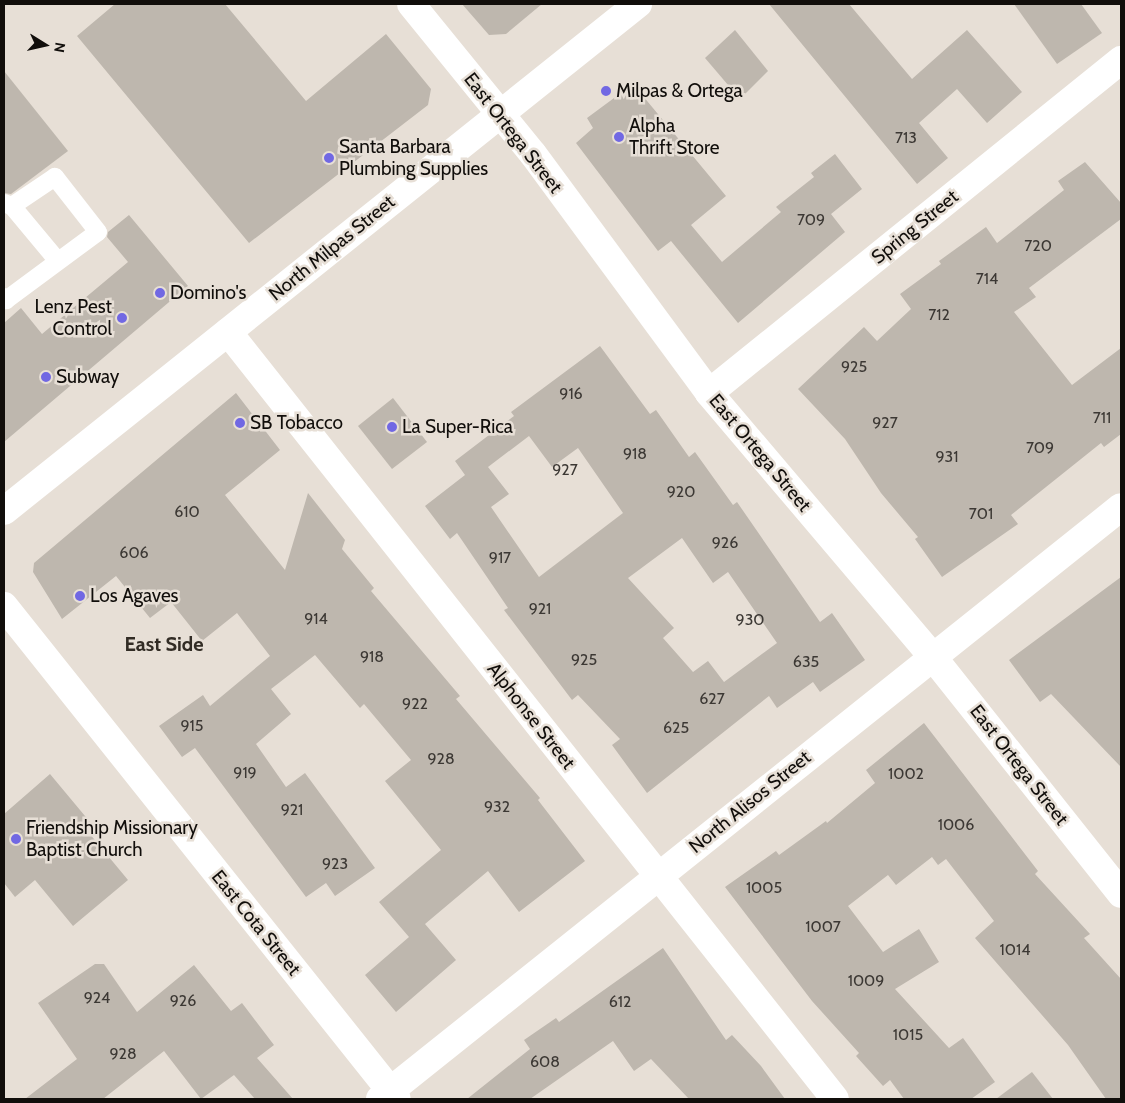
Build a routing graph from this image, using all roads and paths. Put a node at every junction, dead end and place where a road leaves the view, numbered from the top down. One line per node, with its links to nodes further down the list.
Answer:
1 (411, 4): 4 (street, East Ortega Street)
2 (638, 4): 4 (street, North Milpas Street)
3 (1121, 60): 9 (street, Spring Street)
4 (498, 113): 8 (street, North Milpas Street); 9 (street, East Ortega Street)
5 (8, 205): 6 (lane); 6 (lane)
6 (57, 260): 7 (lane)
7 (4, 297)
8 (228, 332): 11 (street, North Milpas Street); 14 (street, Alphonse Street)
9 (710, 393): 13 (street, East Ortega Street)
10 (1121, 507): 13 (street, North Alisos Street)
11 (4, 511)
12 (4, 606): 16 (street, East Cota Street)
13 (932, 656): 14 (street, North Alisos Street); 15 (street, East Ortega Street)
14 (659, 876): 16 (street, North Alisos Street); 17 (street, Alphonse Street)
15 (1121, 894)
16 (389, 1096)
17 (835, 1099)

